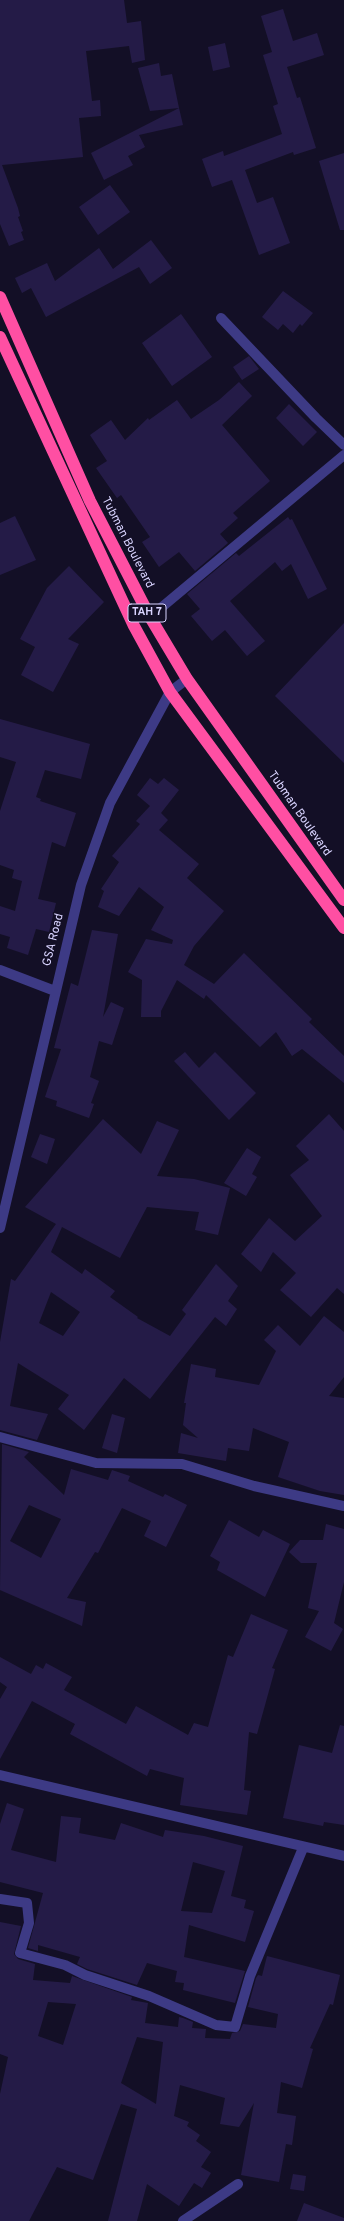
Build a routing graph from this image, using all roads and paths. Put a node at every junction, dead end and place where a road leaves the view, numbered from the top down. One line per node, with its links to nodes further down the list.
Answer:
1 (0, 297): 6 (highway, Tubman Boulevard / TAH 7)
2 (221, 318): 4 (street)
3 (0, 339): 8 (highway, TAH 7)
4 (344, 445)
5 (344, 455): 6 (street)
6 (150, 617): 7 (highway, Tubman Boulevard / TAH 7)
7 (187, 680): 8 (street, GSA Road); 9 (highway, Tubman Boulevard / TAH 7)
8 (170, 692): 10 (highway, TAH 7); 12 (street, GSA Road)
9 (344, 900)
10 (344, 928)
11 (0, 970): 12 (street)
12 (55, 991): 13 (street, GSA Road)
13 (0, 1228)
14 (0, 1437): 15 (street)
15 (344, 1506)
16 (0, 1775): 17 (street)
17 (303, 1848): 18 (street); 19 (street)
18 (344, 1856)
19 (0, 1899)
20 (238, 2184): 21 (street)
21 (183, 2221)

